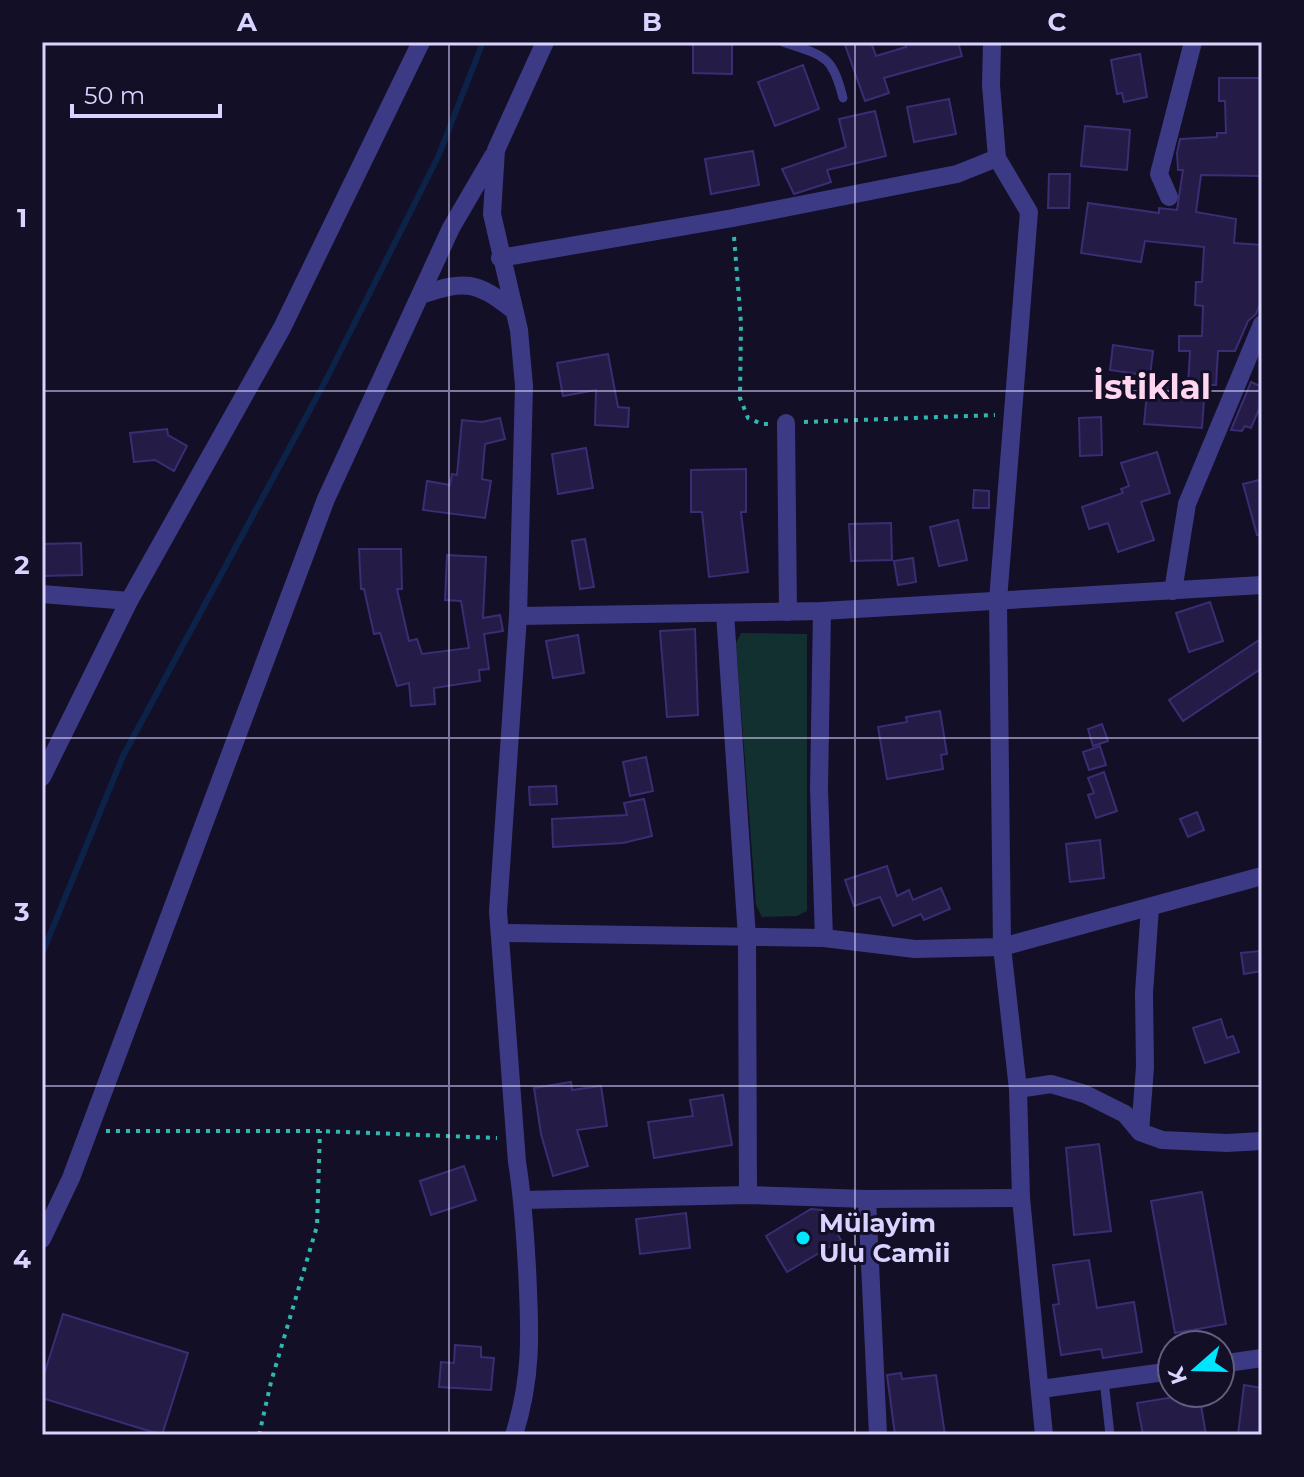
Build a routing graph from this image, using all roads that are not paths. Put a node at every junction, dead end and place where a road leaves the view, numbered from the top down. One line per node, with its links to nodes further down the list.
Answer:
1 (421, 42): 19 (street)
2 (545, 42): 7 (street)
3 (783, 42): 6 (lane)
4 (992, 42): 8 (street)
5 (1193, 42): 9 (street)
6 (843, 98)
7 (496, 150): 10 (street); 11 (street)
8 (997, 158): 10 (street); 18 (street)
9 (1169, 197)
10 (500, 258): 12 (street)
11 (421, 295): 12 (street); 38 (street)
12 (513, 310): 23 (street)
13 (1262, 324): 16 (street)
14 (786, 423): 21 (street)
15 (1262, 585): 16 (street)
16 (1173, 591): 18 (street)
17 (42, 594): 19 (street)
18 (998, 600): 20 (street); 30 (street)
19 (129, 601): 24 (street)
20 (822, 611): 21 (street); 29 (street)
21 (788, 612): 22 (street)
22 (725, 613): 23 (street); 28 (street)
23 (518, 616): 27 (street)
24 (42, 777)
25 (1262, 876): 26 (street)
26 (1150, 907): 30 (street); 32 (street)
27 (500, 933): 28 (street); 37 (street)
28 (747, 937): 29 (street); 34 (street)
29 (824, 938): 30 (street)
30 (1002, 947): 31 (street)
31 (1018, 1089): 32 (street); 35 (street)
32 (1140, 1132): 33 (street)
33 (1262, 1141)
34 (748, 1195): 36 (street); 37 (street)
35 (1021, 1198): 36 (street); 43 (street)
36 (867, 1199): 45 (street)
37 (523, 1200): 44 (street)
38 (42, 1239)
39 (1262, 1358): 40 (street)
40 (1236, 1362)
41 (1156, 1373): 42 (street)
42 (1104, 1380): 43 (street); 47 (lane)
43 (1041, 1389): 46 (street)
44 (514, 1435)
45 (878, 1435)
46 (1044, 1435)
47 (1110, 1435)

